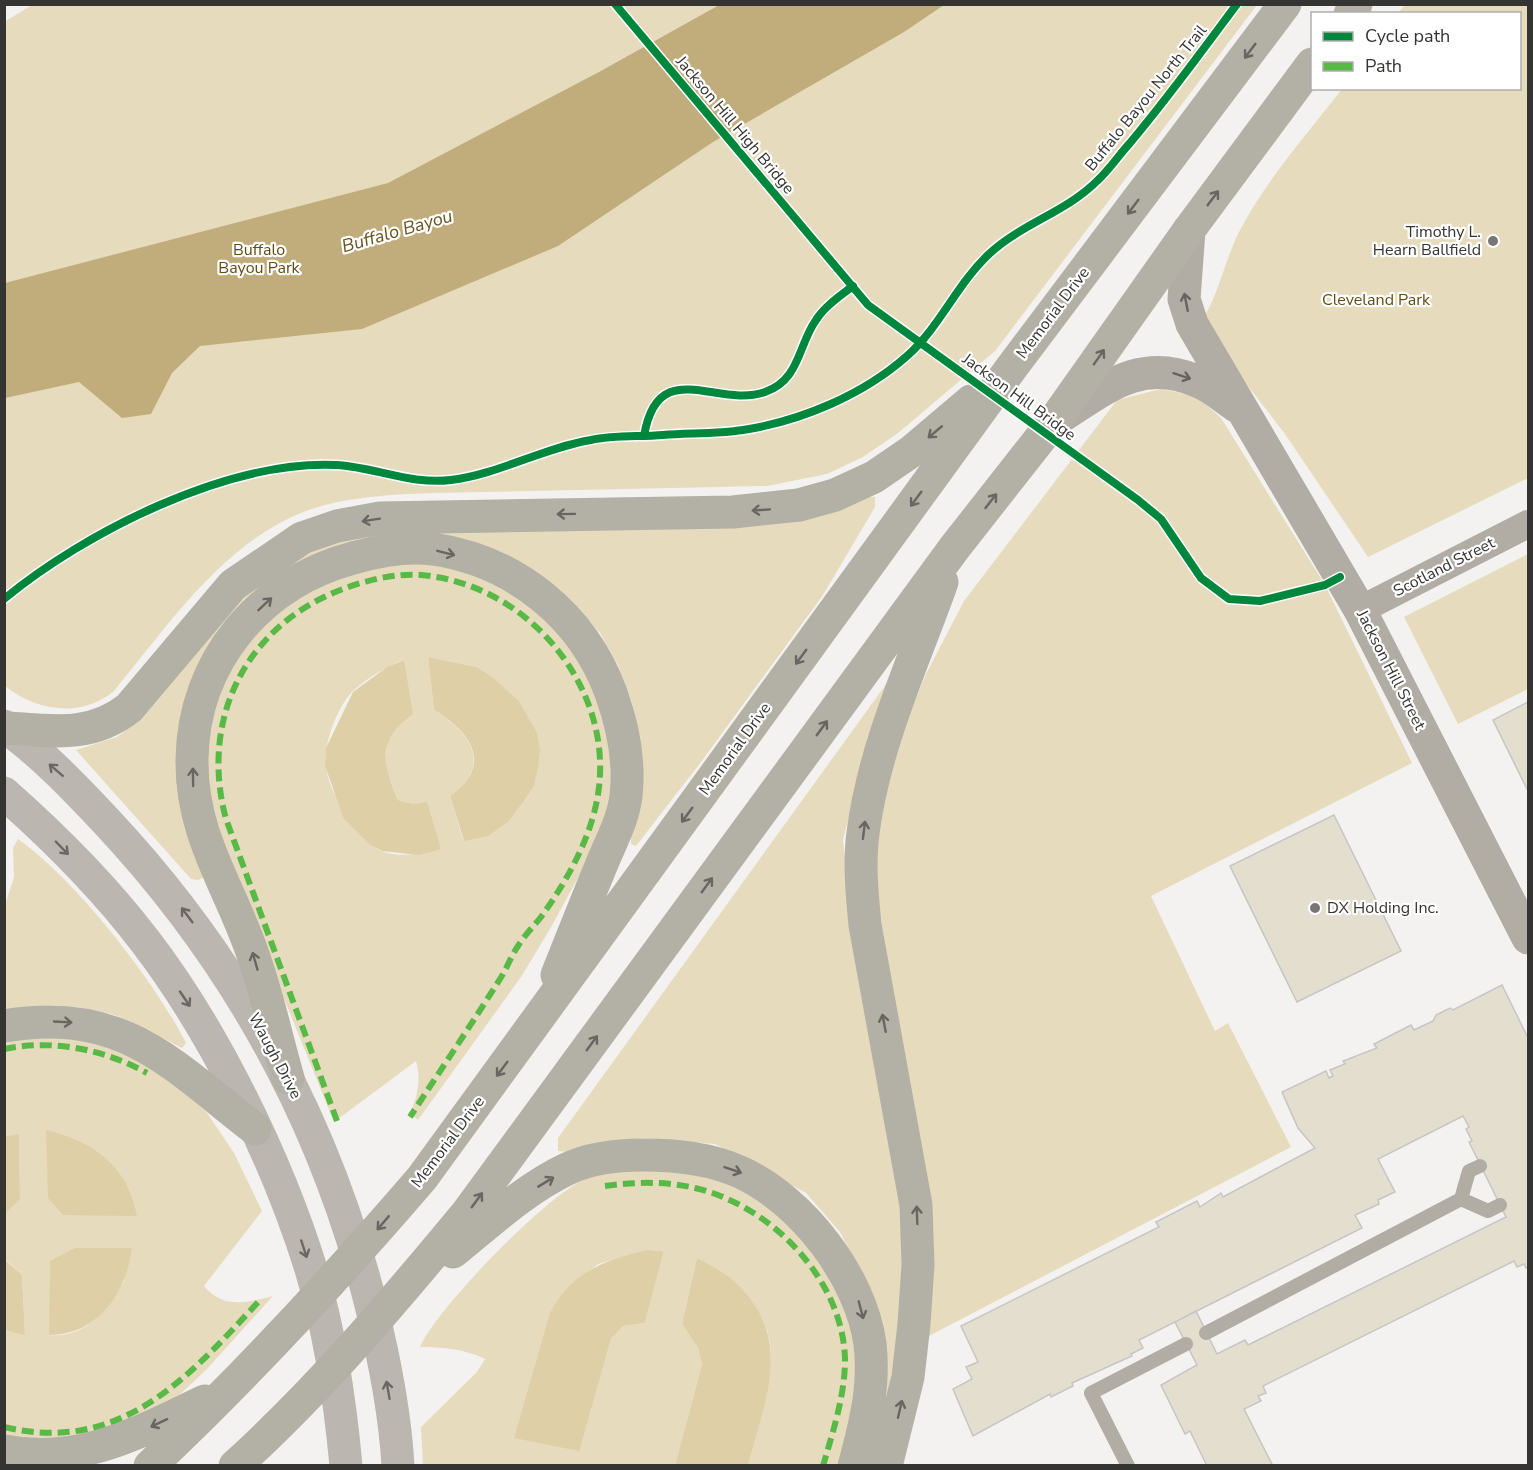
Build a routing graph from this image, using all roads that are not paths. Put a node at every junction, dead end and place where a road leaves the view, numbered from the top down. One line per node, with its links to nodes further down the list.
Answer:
1 (1285, 4): 4 (main road, Memorial Drive, one-way to 4)
2 (1311, 65): 3 (main road, one-way to 2)
3 (1189, 230): 5 (street, Jackson Hill Street, one-way to 3); 6 (main road, one-way to 3)
4 (1012, 367): 10 (main road, one-way to 10); 13 (main road, Memorial Drive, one-way to 13)
5 (1240, 409): 6 (street, Jackson Hill Street, one-way to 5); 9 (street, Jackson Hill Street)
6 (1053, 421): 8 (main road, one-way to 6)
7 (1528, 524): 9 (street, Scotland Street)
8 (955, 547): 20 (main road, one-way to 8); 32 (main road, one-way to 8)
9 (1360, 610): 12 (street, Jackson Hill Street)
10 (6, 727): 15 (main road, Waugh Drive, one-way to 10)
11 (4, 793): 16 (main road, one-way to 16)
12 (1528, 938)
13 (537, 1022): 15 (main road, one-way to 13); 23 (main road, Memorial Drive, one-way to 23)
14 (4, 1026): 16 (main road, one-way to 16)
15 (288, 1078): 26 (main road, Waugh Drive, one-way to 15)
16 (255, 1129): 30 (main road, one-way to 30)
17 (1480, 1166): 18 (lane)
18 (1461, 1199): 19 (lane); 21 (lane)
19 (1500, 1205)
20 (400, 1294): 24 (main road); 31 (main road, one-way to 31)
21 (1206, 1333)
22 (1186, 1344): 33 (lane)
23 (231, 1389): 25 (main road, one-way to 25); 27 (main road, Memorial Drive)
24 (289, 1417): 28 (main road); 29 (main road)
25 (4, 1451)
26 (397, 1456)
27 (150, 1466)
28 (235, 1466)
29 (248, 1466)
30 (346, 1466)
31 (854, 1466)
32 (886, 1466)
33 (1128, 1466)

